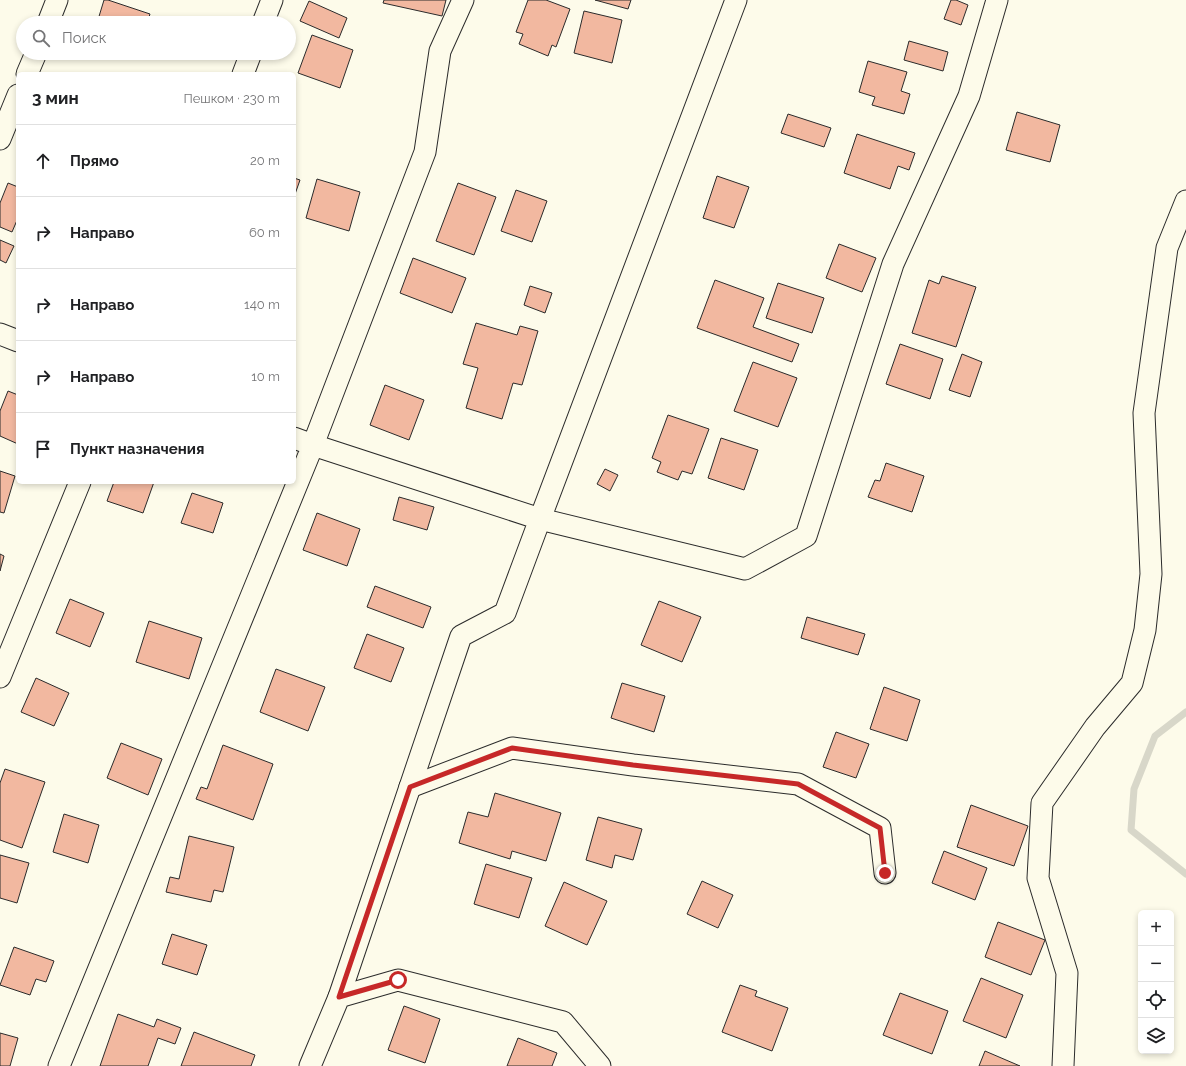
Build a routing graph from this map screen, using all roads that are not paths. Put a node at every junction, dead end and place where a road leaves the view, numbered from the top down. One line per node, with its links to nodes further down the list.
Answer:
1 (57, 0): 6 (street)
2 (272, 0): 7 (street)
3 (463, 0): 18 (street)
4 (736, 0): 20 (street)
5 (997, 0): 20 (street)
6 (51, 16)
7 (266, 16)
8 (33, 60): 10 (street)
9 (248, 60): 11 (street)
10 (28, 72)
11 (244, 72)
12 (16, 100): 13 (street)
13 (0, 139)
14 (1186, 201): 28 (street)
15 (0, 334): 16 (street)
16 (16, 339)
17 (296, 439): 18 (street)
18 (313, 445): 20 (street); 25 (street)
19 (79, 484): 21 (street)
20 (540, 519): 22 (street)
21 (0, 677)
22 (410, 787): 23 (street); 24 (street)
23 (885, 873)
24 (339, 997): 26 (street); 27 (street)
25 (59, 1066)
26 (310, 1066)
27 (600, 1066)
28 (1063, 1066)

